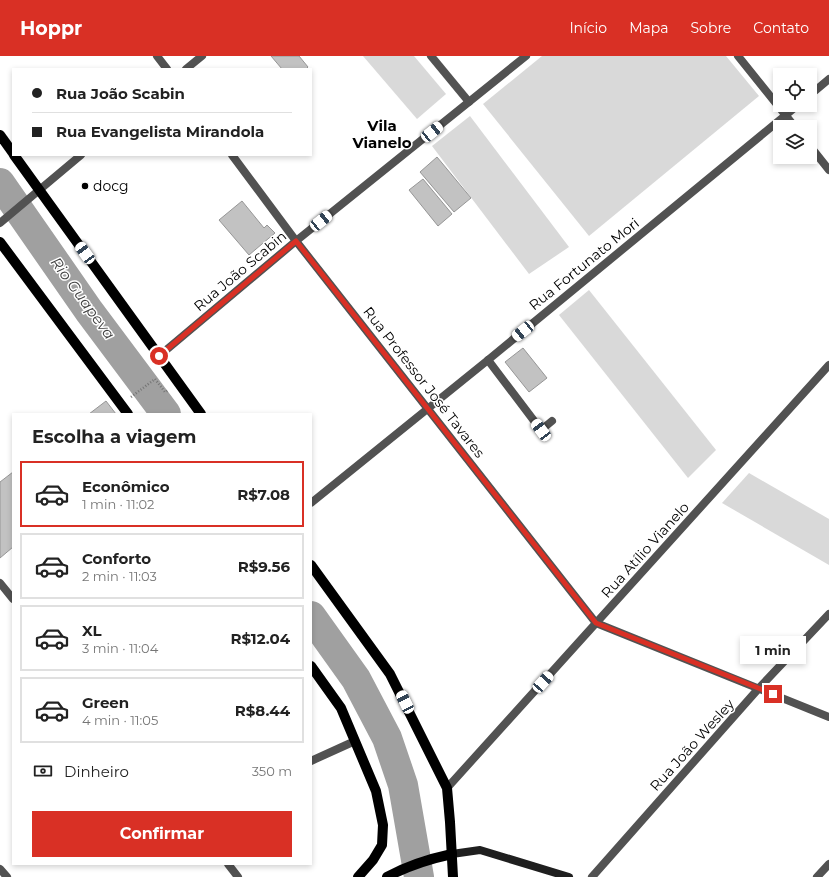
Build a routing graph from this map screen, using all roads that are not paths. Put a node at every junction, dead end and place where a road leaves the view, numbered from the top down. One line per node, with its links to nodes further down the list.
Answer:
1 (157, 56): 6 (street)
2 (202, 56): 7 (street)
3 (431, 56): 10 (street)
4 (526, 56): 10 (street, Rua João Scabin)
5 (738, 56): 12 (street)
6 (166, 68)
7 (187, 68)
8 (829, 79): 9 (street)
9 (817, 89)
10 (469, 102): 23 (street, Rua João Scabin)
11 (790, 112): 12 (street, Rua Fortunato Mori)
12 (786, 115): 13 (street); 26 (street, Rua Fortunato Mori)
13 (790, 120)
14 (0, 135): 15 (main road)
15 (12, 151)
16 (817, 155): 20 (street)
17 (15, 156): 21 (main road)
18 (80, 156): 21 (street)
19 (233, 156): 23 (street, Rua Professor José Tavares)
20 (829, 170)
21 (39, 189): 22 (street); 25 (main road)
22 (0, 223)
23 (296, 241): 25 (street, Rua João Scabin); 28 (street, Rua Professor José Tavares)
24 (0, 242): 29 (main road)
25 (159, 356): 30 (main road)
26 (488, 360): 28 (street, Rua Fortunato Mori); 31 (street)
27 (829, 365): 37 (street, Rua Atílio Vianelo)
28 (428, 407): 32 (street, Rua Fortunato Mori); 37 (street, Rua Professor José Tavares)
29 (127, 413)
30 (200, 413)
31 (552, 420)
32 (312, 502)
33 (312, 565): 43 (main road)
34 (0, 584): 35 (street)
35 (12, 598)
36 (829, 614): 39 (street, Rua João Wesley)
37 (596, 623): 39 (street); 43 (street, Rua Atílio Vianelo)
38 (312, 667): 41 (main road)
39 (759, 688): 40 (street); 54 (street, Rua João Wesley)
40 (829, 717)
41 (355, 741): 42 (street); 50 (main road)
42 (312, 761)
43 (447, 788): 44 (main road)
44 (452, 854): 51 (main road); 52 (main road); 53 (main road)
45 (829, 864): 55 (street)
46 (229, 865): 49 (street)
47 (0, 869): 48 (street)
48 (7, 877)
49 (238, 877)
50 (358, 877)
51 (387, 877)
52 (453, 877)
53 (569, 877)
54 (592, 877)
55 (817, 877)

